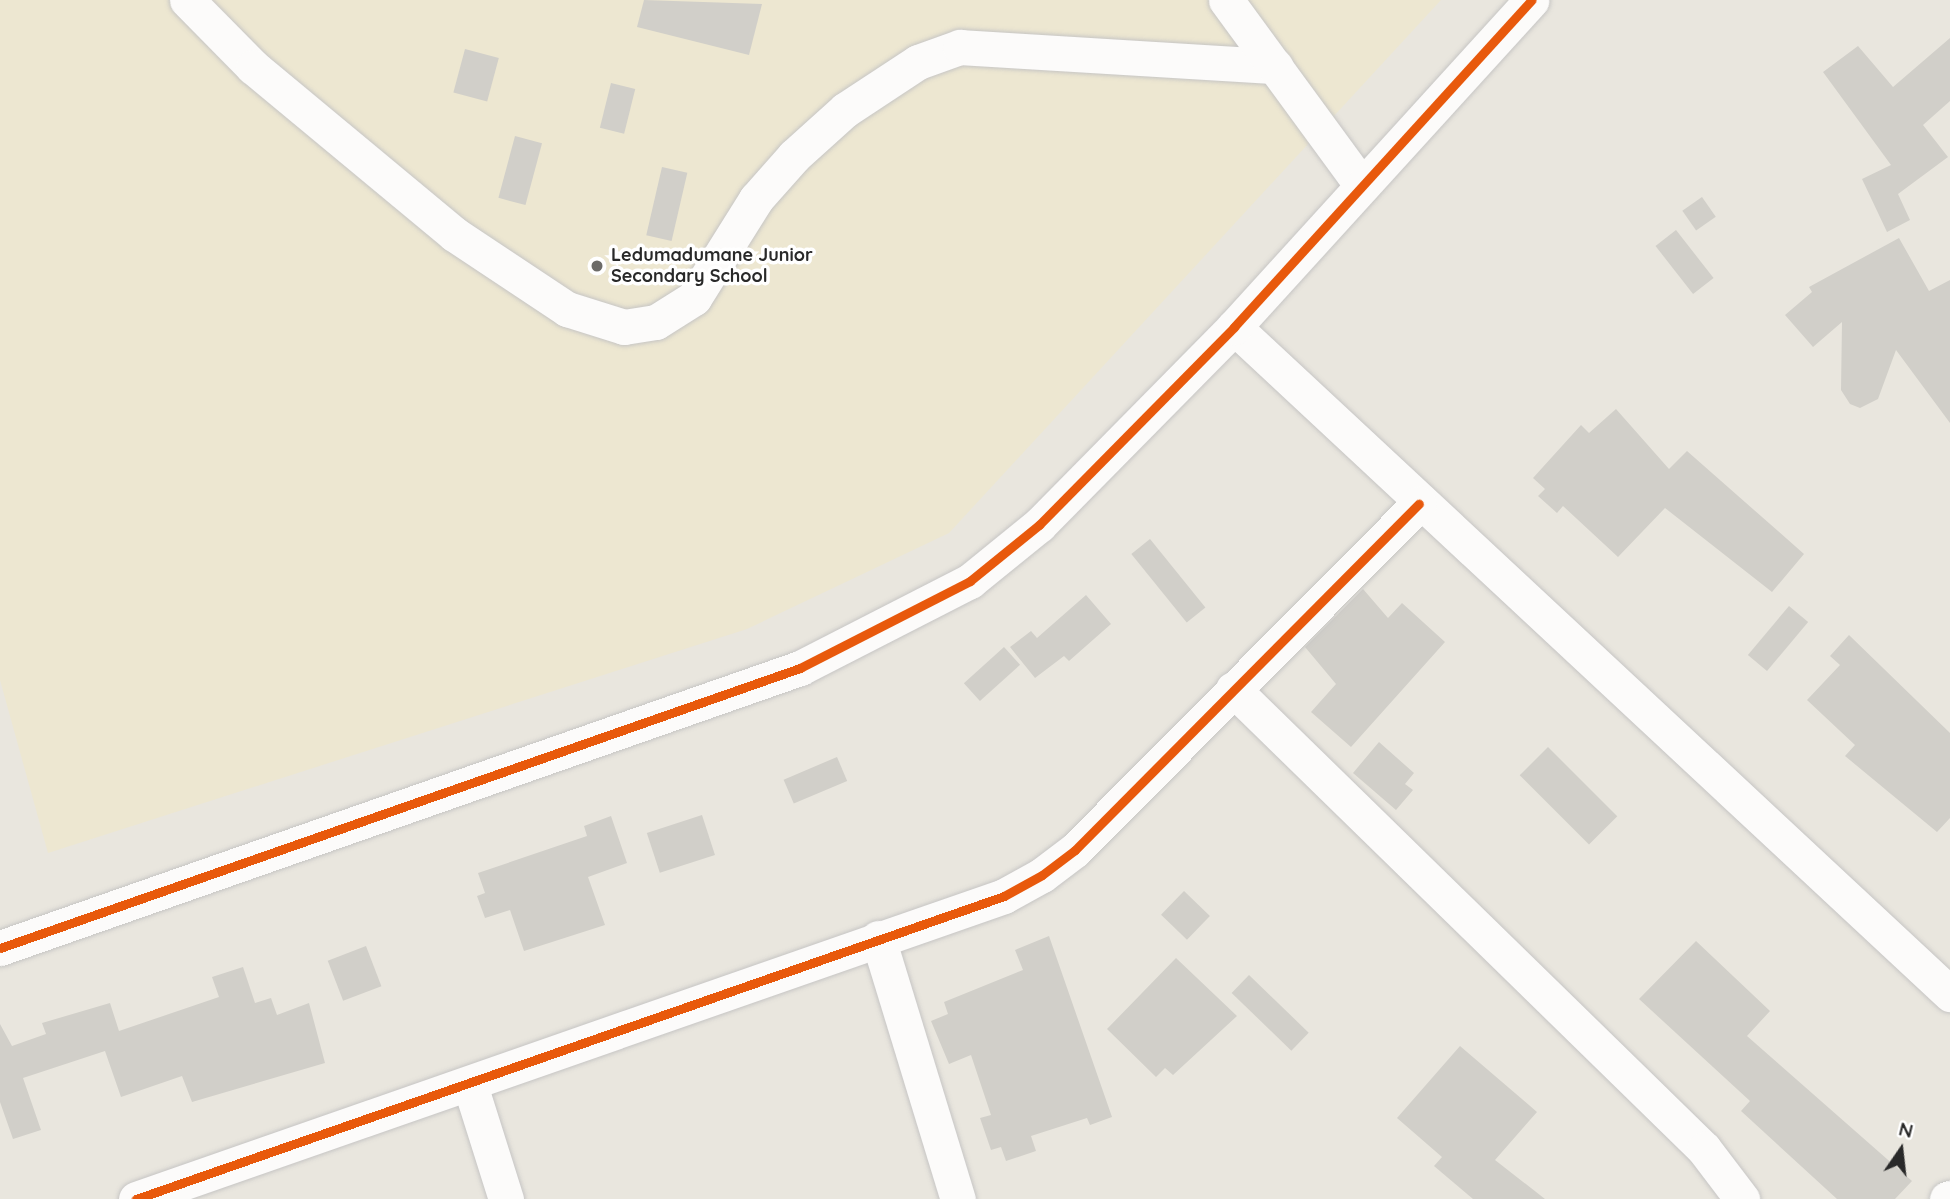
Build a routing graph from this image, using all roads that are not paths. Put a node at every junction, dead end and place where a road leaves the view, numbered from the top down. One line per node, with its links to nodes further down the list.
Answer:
1 (187, 0): 4 (street)
2 (1226, 0): 4 (street)
3 (1532, 0): 5 (street)
4 (1275, 66): 5 (street)
5 (1362, 187): 6 (street)
6 (1234, 327): 7 (street); 10 (street)
7 (1419, 504): 8 (street); 11 (street)
8 (1233, 689): 9 (street); 16 (street)
9 (878, 938): 12 (street); 15 (street)
10 (0, 947)
11 (1950, 994)
12 (470, 1085): 13 (street); 14 (street)
13 (136, 1199)
14 (506, 1199)
15 (958, 1199)
16 (1742, 1199)

